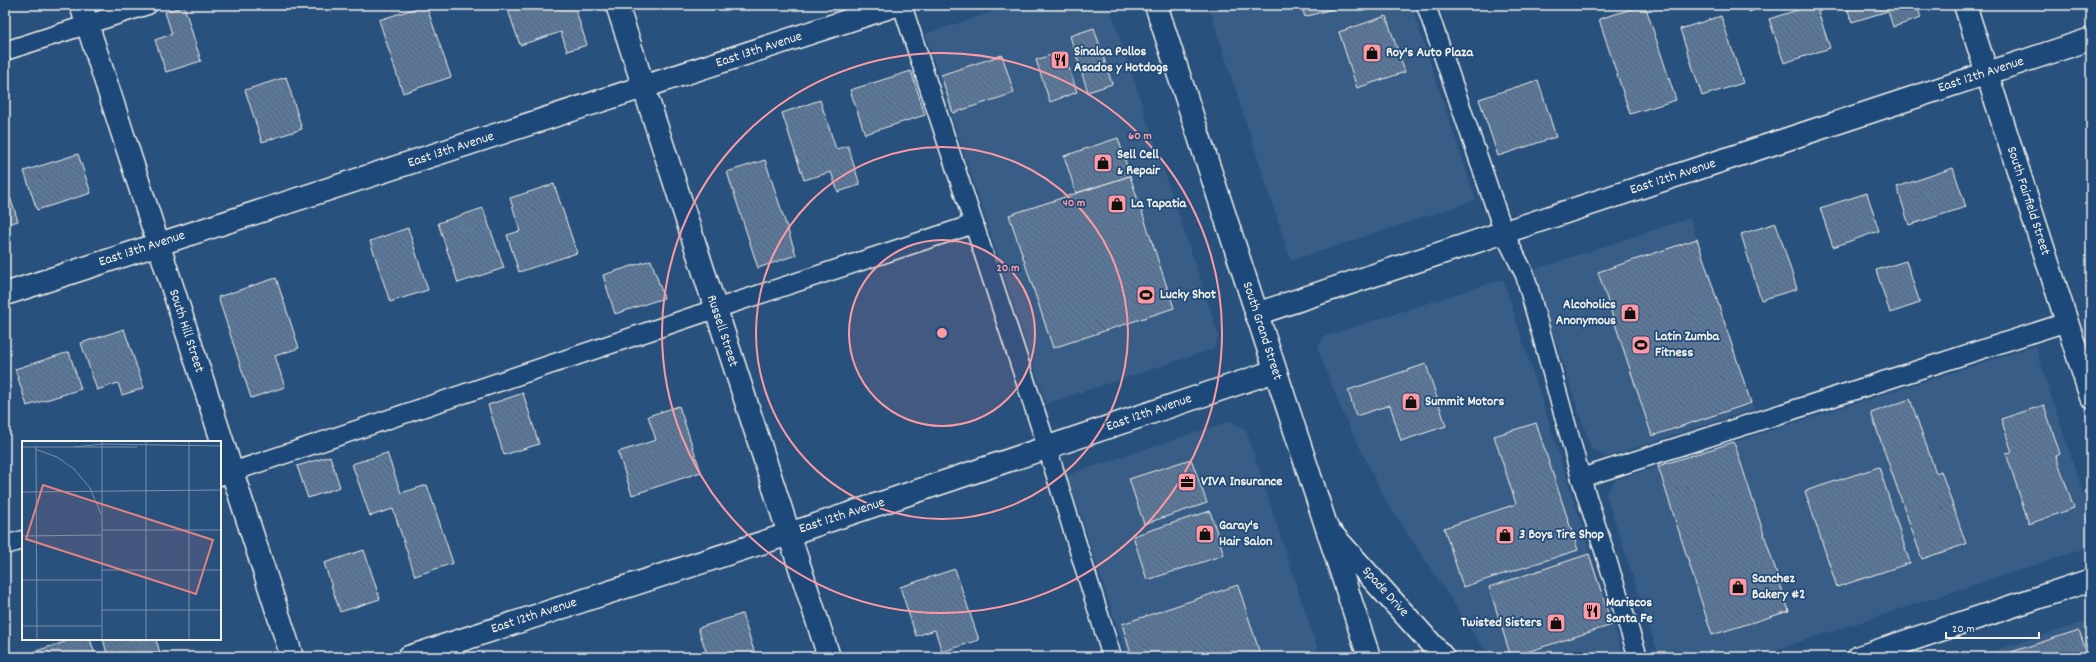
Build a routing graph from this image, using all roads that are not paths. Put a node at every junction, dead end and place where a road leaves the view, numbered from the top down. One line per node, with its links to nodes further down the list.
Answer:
1 (148, 5): 8 (lane)
2 (617, 5): 12 (street, Russell Street)
3 (896, 5): 12 (street, East 13th Avenue)
4 (902, 5): 13 (lane)
5 (1156, 5): 18 (street, South Grand Street)
6 (1426, 5): 14 (lane)
7 (1965, 5): 11 (street, South Fairfield Street)
8 (84, 15): 10 (lane); 15 (street, South Hill Street)
9 (2091, 39): 11 (street, East 12th Avenue)
10 (5, 51)
11 (1987, 73): 14 (street, East 12th Avenue); 19 (street, South Fairfield Street)
12 (644, 88): 15 (street, East 13th Avenue); 17 (street, Russell Street)
13 (974, 224): 17 (lane); 23 (lane)
14 (1504, 233): 18 (street, East 12th Avenue); 26 (lane)
15 (157, 244): 16 (street, East 13th Avenue); 22 (street, South Hill Street)
16 (5, 294)
17 (715, 309): 25 (lane); 28 (street, Russell Street)
18 (1256, 314): 20 (street, South Grand Street)
19 (2067, 322): 21 (street, South Fairfield Street); 26 (lane)
20 (1275, 371): 23 (street, East 12th Avenue); 27 (street, South Grand Street)
21 (2091, 397)
22 (216, 441)
23 (1047, 448): 28 (street, East 12th Avenue); 35 (lane)
24 (221, 457): 25 (street, South Hill Street)
25 (226, 474): 32 (street, South Hill Street)
26 (1581, 478): 38 (lane)
27 (1326, 527): 36 (street, South Grand Street); 37 (street, Spade Drive)
28 (789, 534): 33 (street, East 12th Avenue); 34 (street, Russell Street)
29 (22, 540): 30 (lane)
30 (5, 546)
31 (2091, 580): 39 (street)
32 (292, 657)
33 (409, 657)
34 (829, 657)
35 (1112, 657)
36 (1369, 657)
37 (1443, 657)
38 (1638, 657)
39 (1859, 657)

